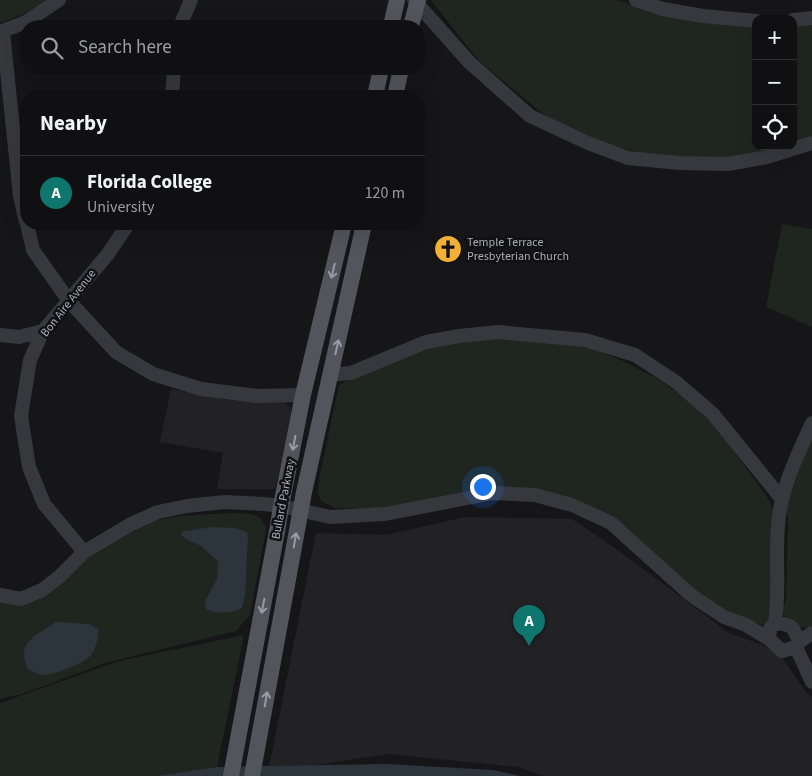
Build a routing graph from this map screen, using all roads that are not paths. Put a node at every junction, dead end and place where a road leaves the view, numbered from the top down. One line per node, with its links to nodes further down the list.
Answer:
1 (59, 0): 7 (street)
2 (191, 0): 8 (street)
3 (398, 0): 9 (main road)
4 (636, 0): 12 (street)
5 (416, 1): 10 (main road); 21 (street)
6 (812, 18): 11 (street)
7 (29, 20)
8 (183, 20)
9 (393, 20)
10 (412, 20)
11 (797, 20)
12 (752, 21)
13 (20, 24): 14 (street)
14 (2, 32): 22 (street)
15 (174, 75): 18 (street)
16 (379, 75): 19 (main road)
17 (399, 75): 20 (main road)
18 (172, 90)
19 (376, 90)
20 (396, 90)
21 (812, 143)
22 (20, 196)
23 (28, 230): 27 (street)
24 (124, 230): 27 (street, Bon Aire Avenue)
25 (343, 230): 31 (main road, Bullard Parkway, one-way to 31)
26 (363, 230): 30 (main road, Bullard Parkway, one-way to 26)
27 (69, 301): 28 (street, Bon Aire Avenue); 31 (street)
28 (43, 331): 29 (street); 36 (street, Bon Aire Avenue)
29 (0, 335)
30 (331, 372): 33 (street); 35 (main road, Bullard Parkway)
31 (303, 396): 34 (main road, Bullard Parkway, one-way to 34)
32 (812, 423): 33 (street)
33 (782, 499): 39 (street)
34 (281, 506): 35 (street); 36 (street); 41 (main road, Bullard Parkway, one-way to 41)
35 (301, 510): 39 (street); 42 (main road, Bullard Parkway, one-way to 35)
36 (84, 552): 37 (street)
37 (0, 595)
38 (812, 632): 39 (street)
39 (784, 633): 40 (street); 40 (street)
40 (810, 680)
41 (231, 776)
42 (252, 776)

